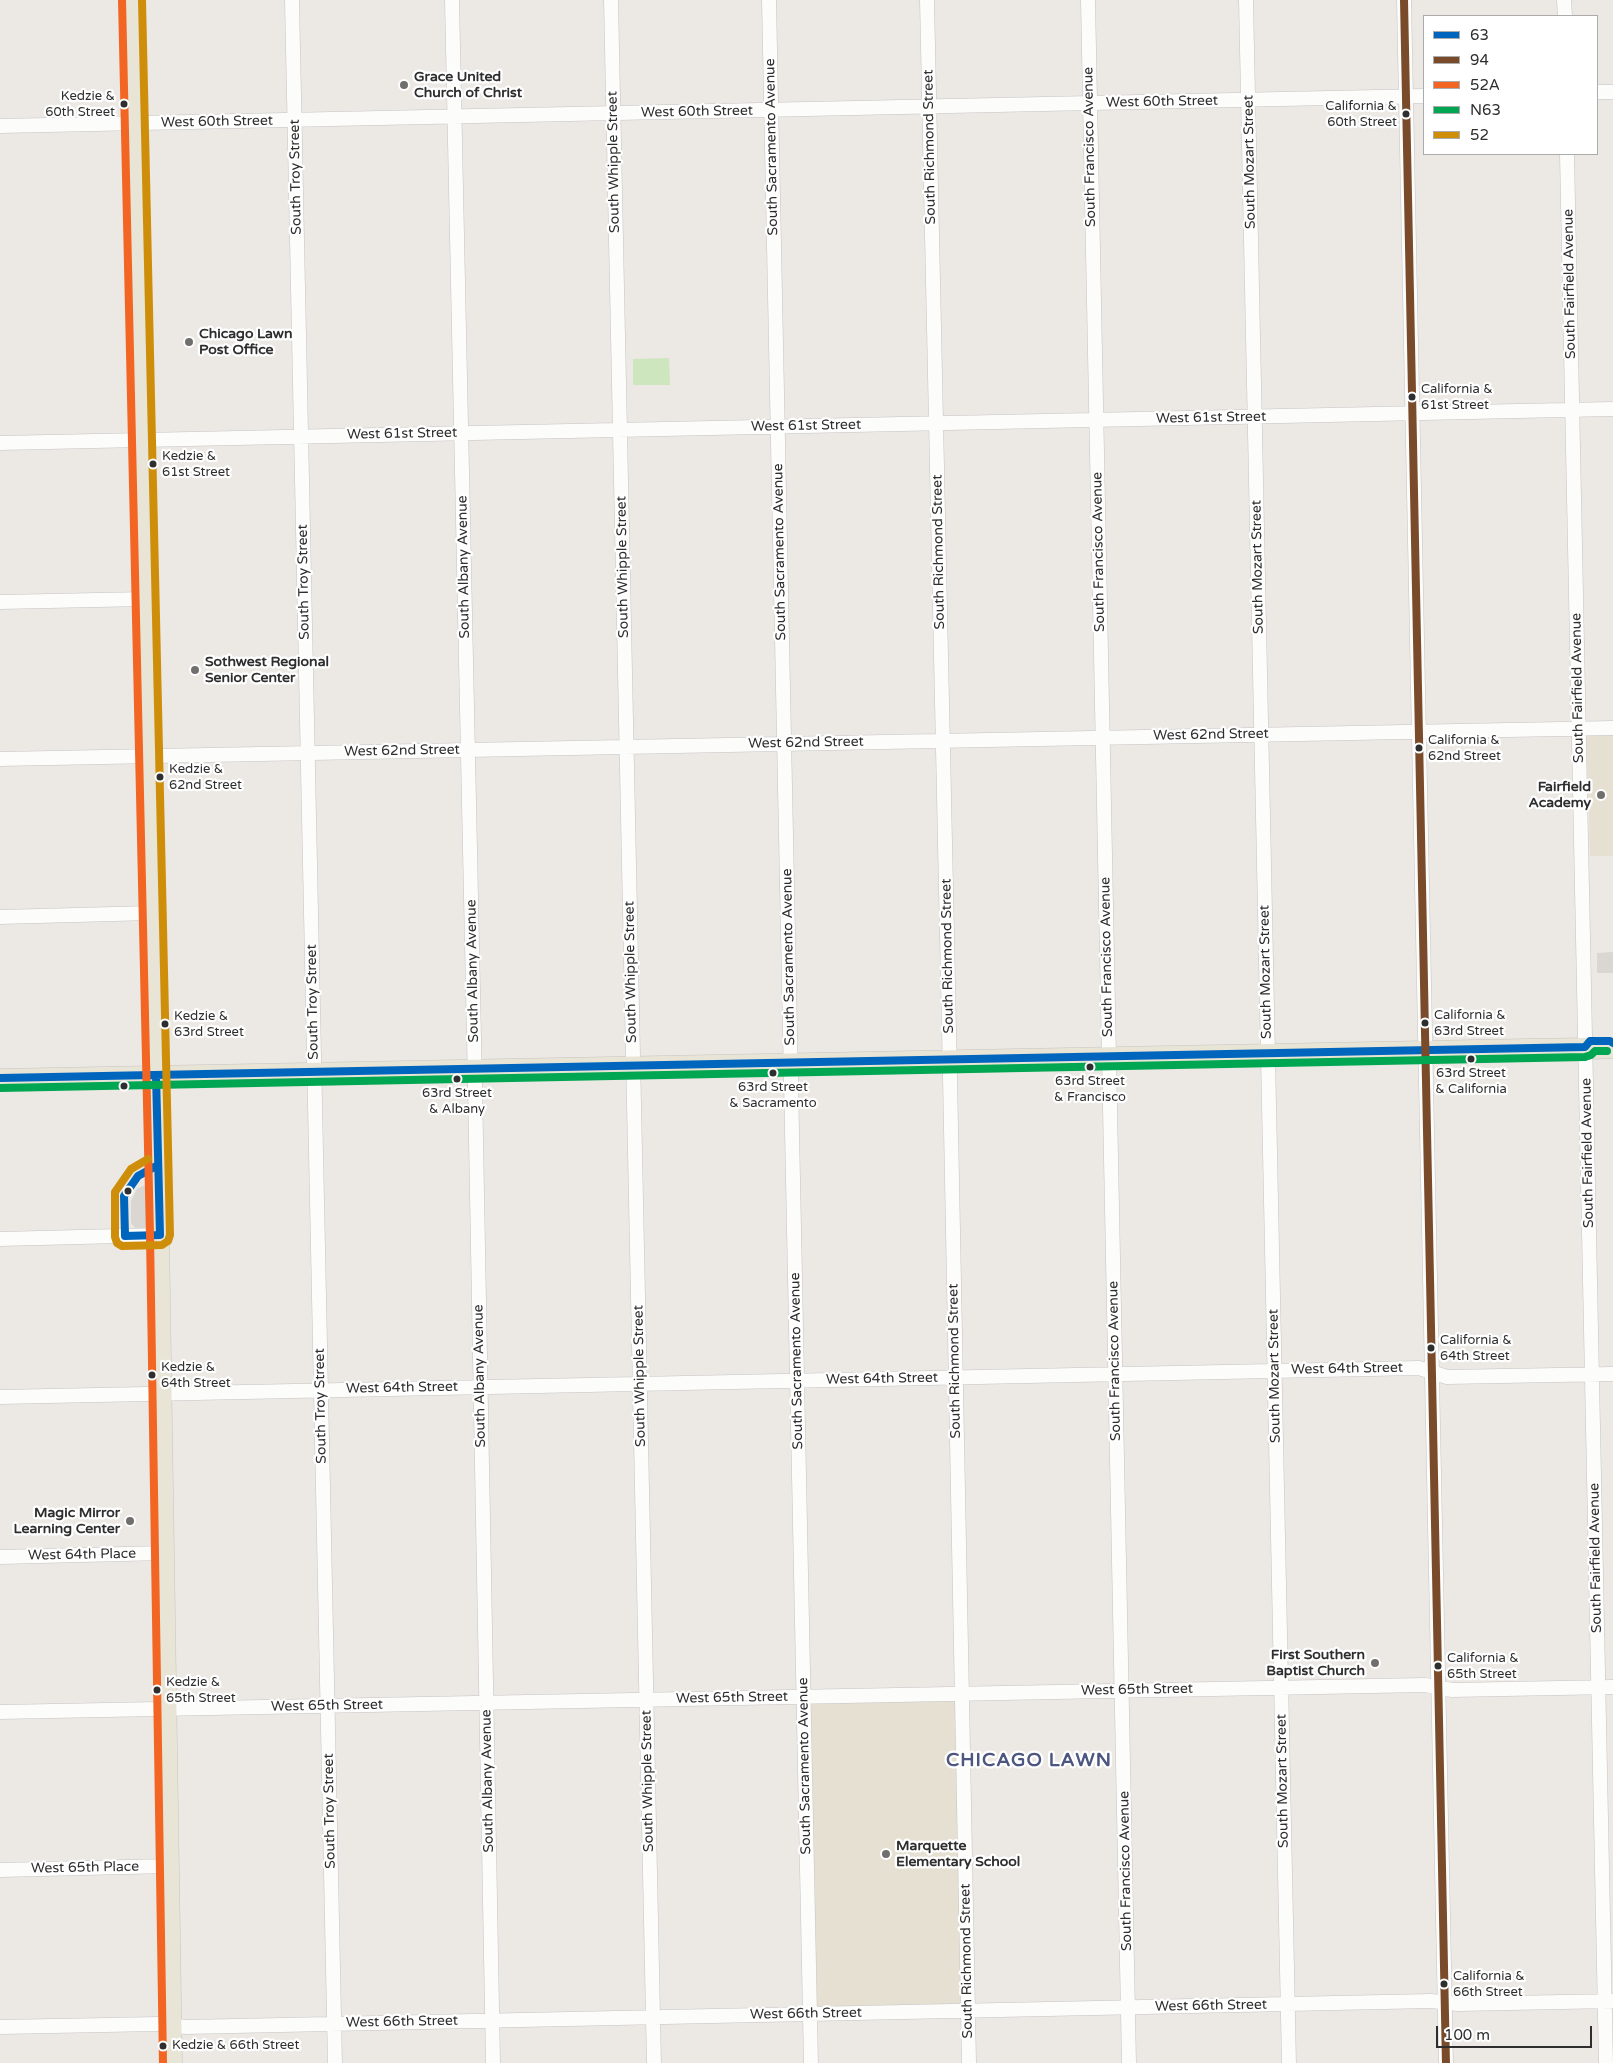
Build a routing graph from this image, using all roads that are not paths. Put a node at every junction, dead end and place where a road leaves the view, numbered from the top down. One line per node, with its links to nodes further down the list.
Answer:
1 (132, 0): 23 (main road)
2 (292, 0): 22 (street, South Troy Street)
3 (452, 0): 21 (street, South Albany Avenue)
4 (611, 0): 20 (street, South Whipple Street)
5 (769, 0): 19 (street, South Sacramento Avenue)
6 (927, 0): 18 (street, South Richmond Street)
7 (1088, 0): 17 (street, South Francisco Avenue)
8 (1246, 0): 16 (street, South Mozart Street)
9 (1404, 0): 14 (street)
10 (1564, 0): 11 (street)
11 (1564, 15)
12 (1598, 92): 13 (street)
13 (1613, 92)
14 (1406, 96): 15 (street, West 60th Street); 16 (street, West 60th Street); 28 (street)
15 (1423, 96)
16 (1248, 100): 17 (street, West 60th Street); 29 (street, South Mozart Street)
17 (1090, 103): 18 (street, West 60th Street); 30 (street, South Francisco Avenue)
18 (929, 106): 19 (street, West 60th Street); 31 (street, South Richmond Street)
19 (771, 110): 20 (street, West 60th Street); 32 (street, South Sacramento Avenue)
20 (613, 113): 21 (street, West 60th Street); 33 (street, South Whipple Street)
21 (455, 117): 22 (street, West 60th Street); 34 (street, South Albany Avenue)
22 (295, 120): 23 (street, West 60th Street); 35 (street, South Troy Street)
23 (135, 124): 24 (street, West 60th Street); 36 (main road)
24 (0, 126)
25 (1567, 155): 27 (street, South Fairfield Avenue)
26 (1613, 409): 27 (street, West 61st Street)
27 (1572, 410): 28 (street, West 61st Street); 40 (street, South Fairfield Avenue)
28 (1413, 413): 29 (street, West 61st Street); 42 (street)
29 (1255, 417): 30 (street, West 61st Street); 43 (street, South Mozart Street)
30 (1096, 420): 31 (street, West 61st Street); 44 (street, South Francisco Avenue)
31 (936, 423): 32 (street, West 61st Street); 45 (street, South Richmond Street)
32 (778, 427): 33 (street, West 61st Street); 46 (street, South Sacramento Avenue)
33 (620, 430): 34 (street, West 61st Street); 47 (street, South Whipple Street)
34 (462, 433): 35 (street, West 61st Street); 48 (street, South Albany Avenue)
35 (301, 437): 36 (street, West 61st Street); 49 (street, South Troy Street)
36 (142, 440): 37 (street, West 61st Street); 38 (main road)
37 (0, 443)
38 (146, 599): 39 (street); 50 (main road)
39 (0, 602)
40 (1579, 728): 41 (street, West 62nd Street); 42 (street, West 62nd Street); 55 (street, South Fairfield Avenue)
41 (1613, 728)
42 (1420, 731): 43 (street, West 62nd Street); 57 (street)
43 (1261, 734): 44 (street, West 62nd Street); 58 (street, South Mozart Street)
44 (1102, 738): 45 (street, West 62nd Street); 59 (street, South Francisco Avenue)
45 (943, 741): 46 (street, West 62nd Street); 60 (street, South Richmond Street)
46 (784, 744): 47 (street, West 62nd Street); 61 (street, South Sacramento Avenue)
47 (627, 747): 48 (street, West 62nd Street); 62 (street, South Whipple Street)
48 (468, 750): 49 (street, West 62nd Street); 63 (street, South Albany Avenue)
49 (308, 753): 50 (street, West 62nd Street); 64 (street, South Troy Street)
50 (149, 756): 51 (street, West 62nd Street); 52 (main road)
51 (0, 759)
52 (152, 913): 53 (street); 65 (main road)
53 (0, 917)
54 (1613, 1043): 55 (main road)
55 (1586, 1047): 56 (main road); 57 (main road); 72 (street, South Fairfield Avenue)
56 (1613, 1049)
57 (1426, 1050): 58 (main road); 70 (street)
58 (1268, 1053): 59 (main road); 69 (street, South Mozart Street)
59 (1109, 1056): 60 (main road); 71 (street, South Francisco Avenue)
60 (950, 1060): 61 (main road); 74 (street, South Richmond Street)
61 (791, 1062): 62 (main road); 75 (street, South Sacramento Avenue)
62 (633, 1066): 63 (main road); 76 (street, South Whipple Street)
63 (475, 1069): 64 (main road); 77 (street, South Albany Avenue)
64 (314, 1072): 65 (main road); 78 (street, South Troy Street)
65 (156, 1075): 66 (main road); 67 (main road)
66 (0, 1078)
67 (160, 1235): 68 (street); 79 (main road)
68 (0, 1239)
69 (1274, 1370): 70 (street, West 64th Street); 71 (street, West 64th Street); 83 (street, South Mozart Street)
70 (1432, 1372): 72 (street, West 64th Street); 84 (street)
71 (1115, 1374): 74 (street, West 64th Street); 87 (street, South Francisco Avenue)
72 (1592, 1374): 73 (street, West 64th Street); 85 (street, South Fairfield Avenue)
73 (1613, 1374)
74 (955, 1377): 75 (street, West 64th Street); 88 (street, South Richmond Street)
75 (797, 1380): 76 (street, West 64th Street); 89 (street, South Sacramento Avenue)
76 (640, 1384): 77 (street, West 64th Street); 90 (street, South Whipple Street)
77 (481, 1387): 78 (street, West 64th Street); 91 (street, South Albany Avenue)
78 (321, 1390): 79 (street, West 64th Street); 92 (street, South Troy Street)
79 (162, 1393): 80 (street, West 64th Street); 81 (main road)
80 (0, 1397)
81 (165, 1553): 82 (street, West 64th Place); 93 (main road)
82 (0, 1557)
83 (1281, 1687): 84 (street, West 65th Street); 87 (street, West 65th Street); 99 (street, South Mozart Street)
84 (1438, 1687): 85 (street, West 65th Street); 98 (street)
85 (1599, 1687): 86 (street, West 65th Street); 97 (street, South Fairfield Avenue)
86 (1613, 1687)
87 (1122, 1690): 88 (street, West 65th Street); 100 (street, South Francisco Avenue)
88 (961, 1694): 89 (street, West 65th Street); 101 (street, South Richmond Street)
89 (804, 1696): 90 (street, West 65th Street); 102 (street, South Sacramento Avenue)
90 (646, 1699): 91 (street, West 65th Street); 103 (street, South Whipple Street)
91 (486, 1702): 92 (street, West 65th Street); 104 (street, South Albany Avenue)
92 (328, 1706): 93 (street, West 65th Street); 105 (street, South Troy Street)
93 (167, 1709): 94 (street, West 65th Street); 95 (main road)
94 (0, 1712)
95 (170, 1866): 96 (street, West 65th Place); 106 (main road)
96 (0, 1870)
97 (1609, 2001): 98 (street, West 66th Street); 117 (street, South Fairfield Avenue)
98 (1445, 2002): 99 (street, West 66th Street); 116 (street)
99 (1288, 2004): 100 (street, West 66th Street); 115 (street, South Mozart Street)
100 (1128, 2007): 101 (street, West 66th Street); 114 (street, South Francisco Avenue)
101 (968, 2011): 102 (street, West 66th Street); 113 (street, South Richmond Street)
102 (810, 2014): 103 (street, West 66th Street); 112 (street, South Sacramento Avenue)
103 (653, 2017): 104 (street, West 66th Street); 111 (street, South Whipple Street)
104 (492, 2020): 105 (street, West 66th Street); 110 (street, South Albany Avenue)
105 (334, 2024): 106 (street, West 66th Street); 109 (street, South Troy Street)
106 (172, 2025): 107 (street, West 66th Street); 108 (main road)
107 (0, 2027)
108 (173, 2063)
109 (335, 2063)
110 (493, 2063)
111 (654, 2063)
112 (811, 2063)
113 (969, 2063)
114 (1130, 2063)
115 (1289, 2063)
116 (1446, 2063)
117 (1606, 2063)

